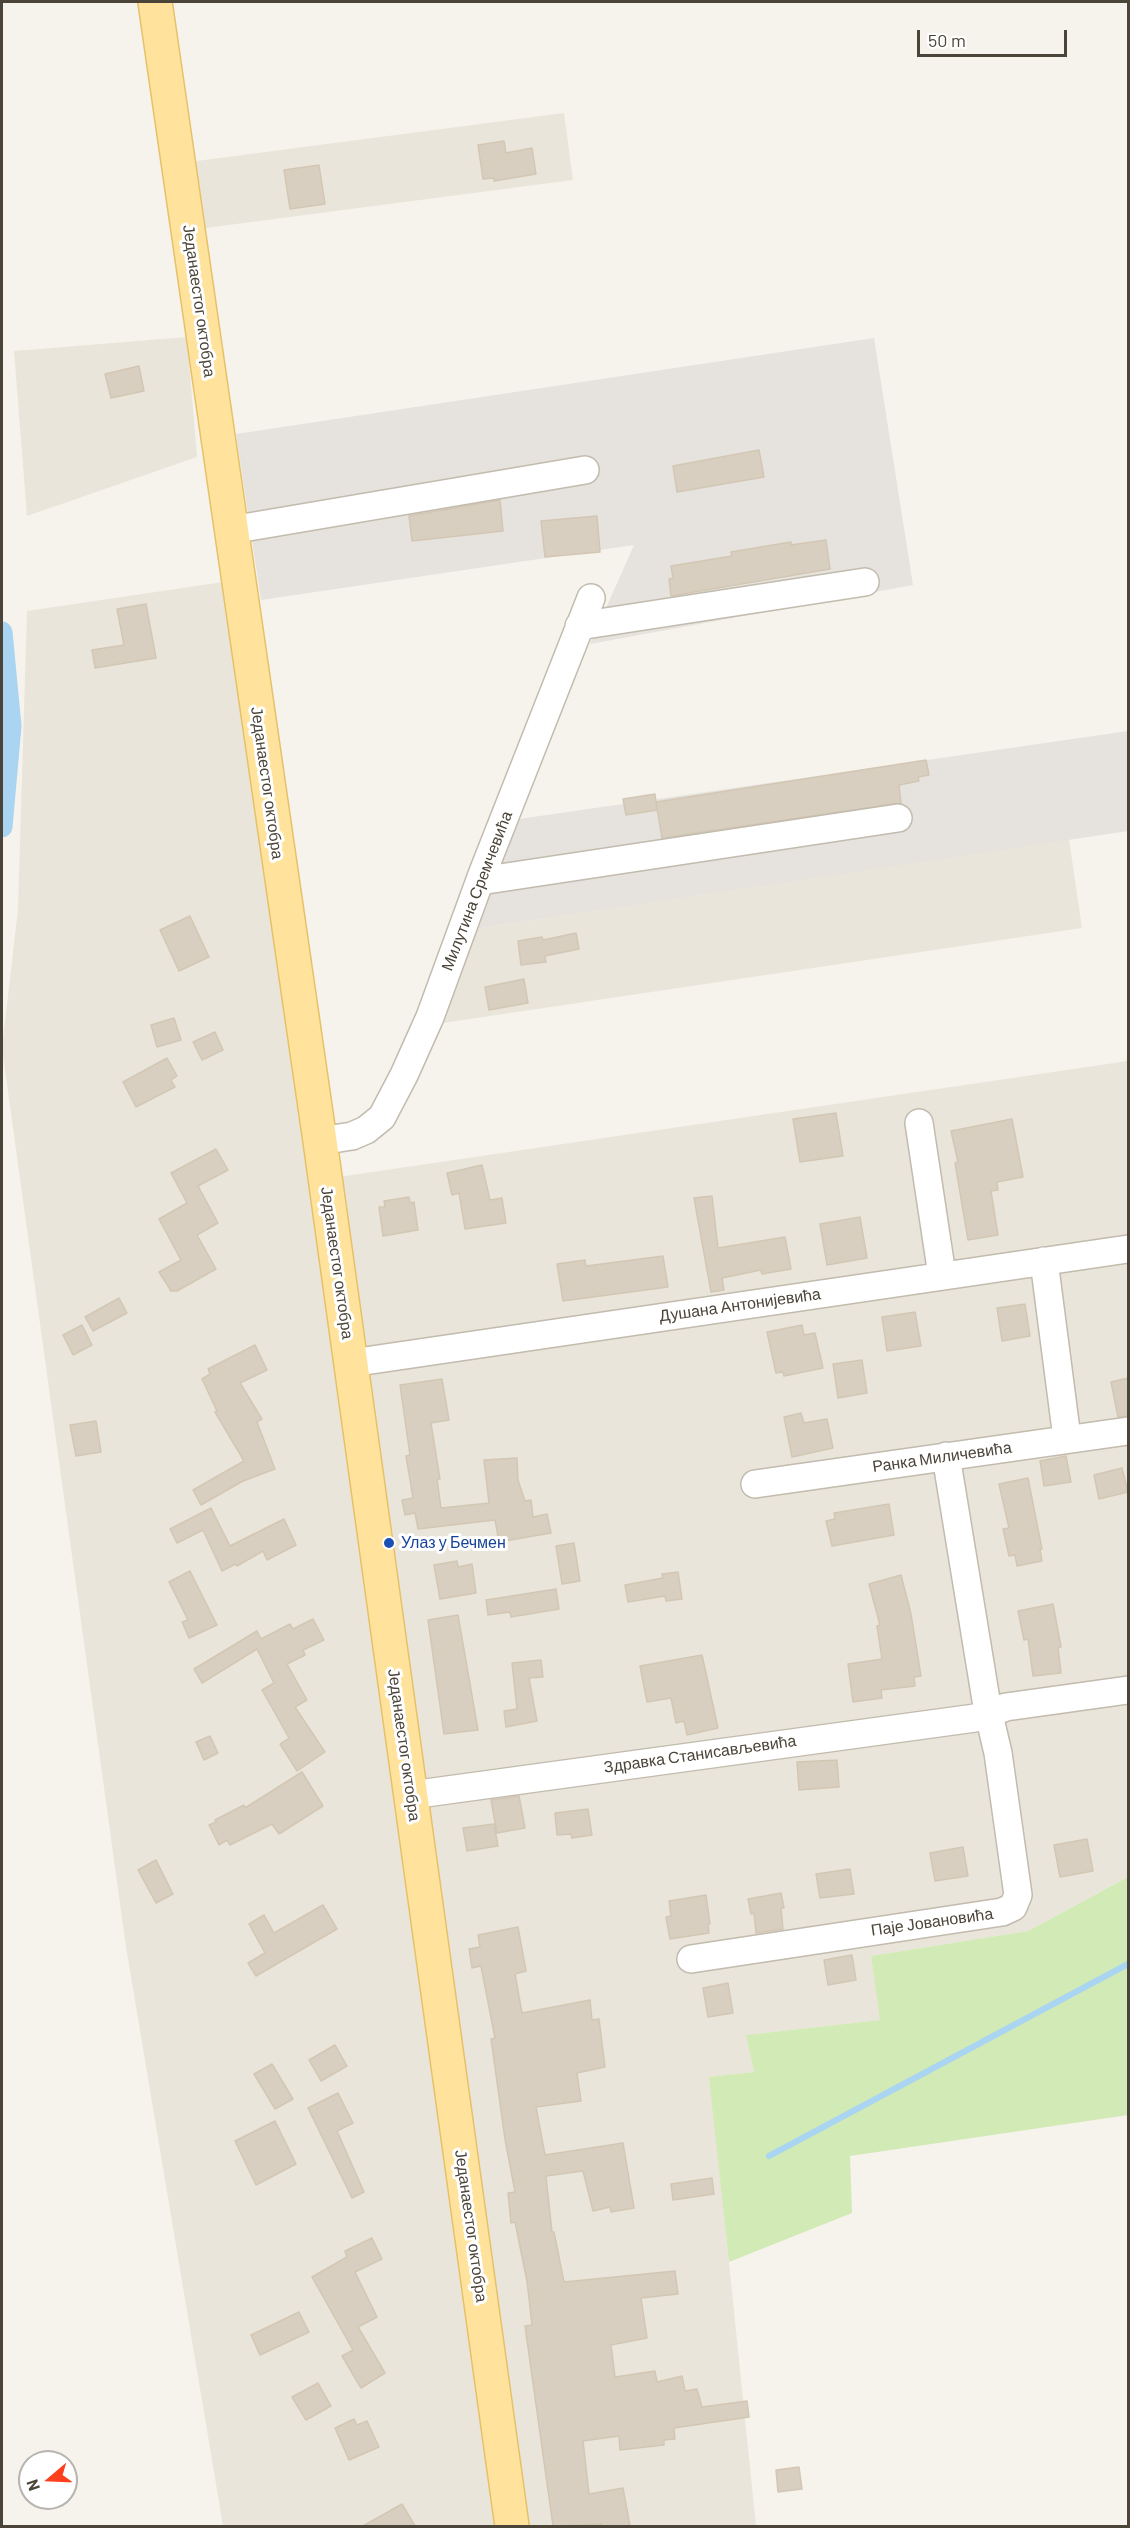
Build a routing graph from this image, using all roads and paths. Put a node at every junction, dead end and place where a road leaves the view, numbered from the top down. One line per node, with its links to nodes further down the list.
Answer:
1 (155, 2): 3 (main road, Једанаестог октобра)
2 (585, 470): 3 (street)
3 (231, 530): 10 (main road, Једанаестог октобра)
4 (865, 582): 6 (street)
5 (591, 598): 6 (street, Милутина Сремчевића)
6 (579, 626): 8 (street, Милутина Сремчевића)
7 (898, 818): 8 (street)
8 (480, 881): 10 (street, Милутина Сремчевића)
9 (919, 1123): 13 (street)
10 (320, 1141): 14 (main road, Једанаестог октобра)
11 (1128, 1249): 12 (street, Душана Антонијевића)
12 (1044, 1261): 13 (street, Душана Антонијевића); 16 (street)
13 (942, 1275): 14 (street, Душана Антонијевића)
14 (351, 1362): 21 (main road, Једанаестог октобра)
15 (1128, 1431): 16 (street, Ранка Миличевића)
16 (1067, 1438): 17 (street, Ранка Миличевића)
17 (946, 1456): 18 (street, Ранка Миличевића); 20 (street)
18 (755, 1484)
19 (1128, 1690): 20 (street, Здравка Станисављевића)
20 (988, 1713): 21 (street, Здравка Станисављевића); 22 (street, Паје Јовановића)
21 (411, 1795): 23 (main road, Једанаестог октобра)
22 (691, 1959)
23 (512, 2526)

